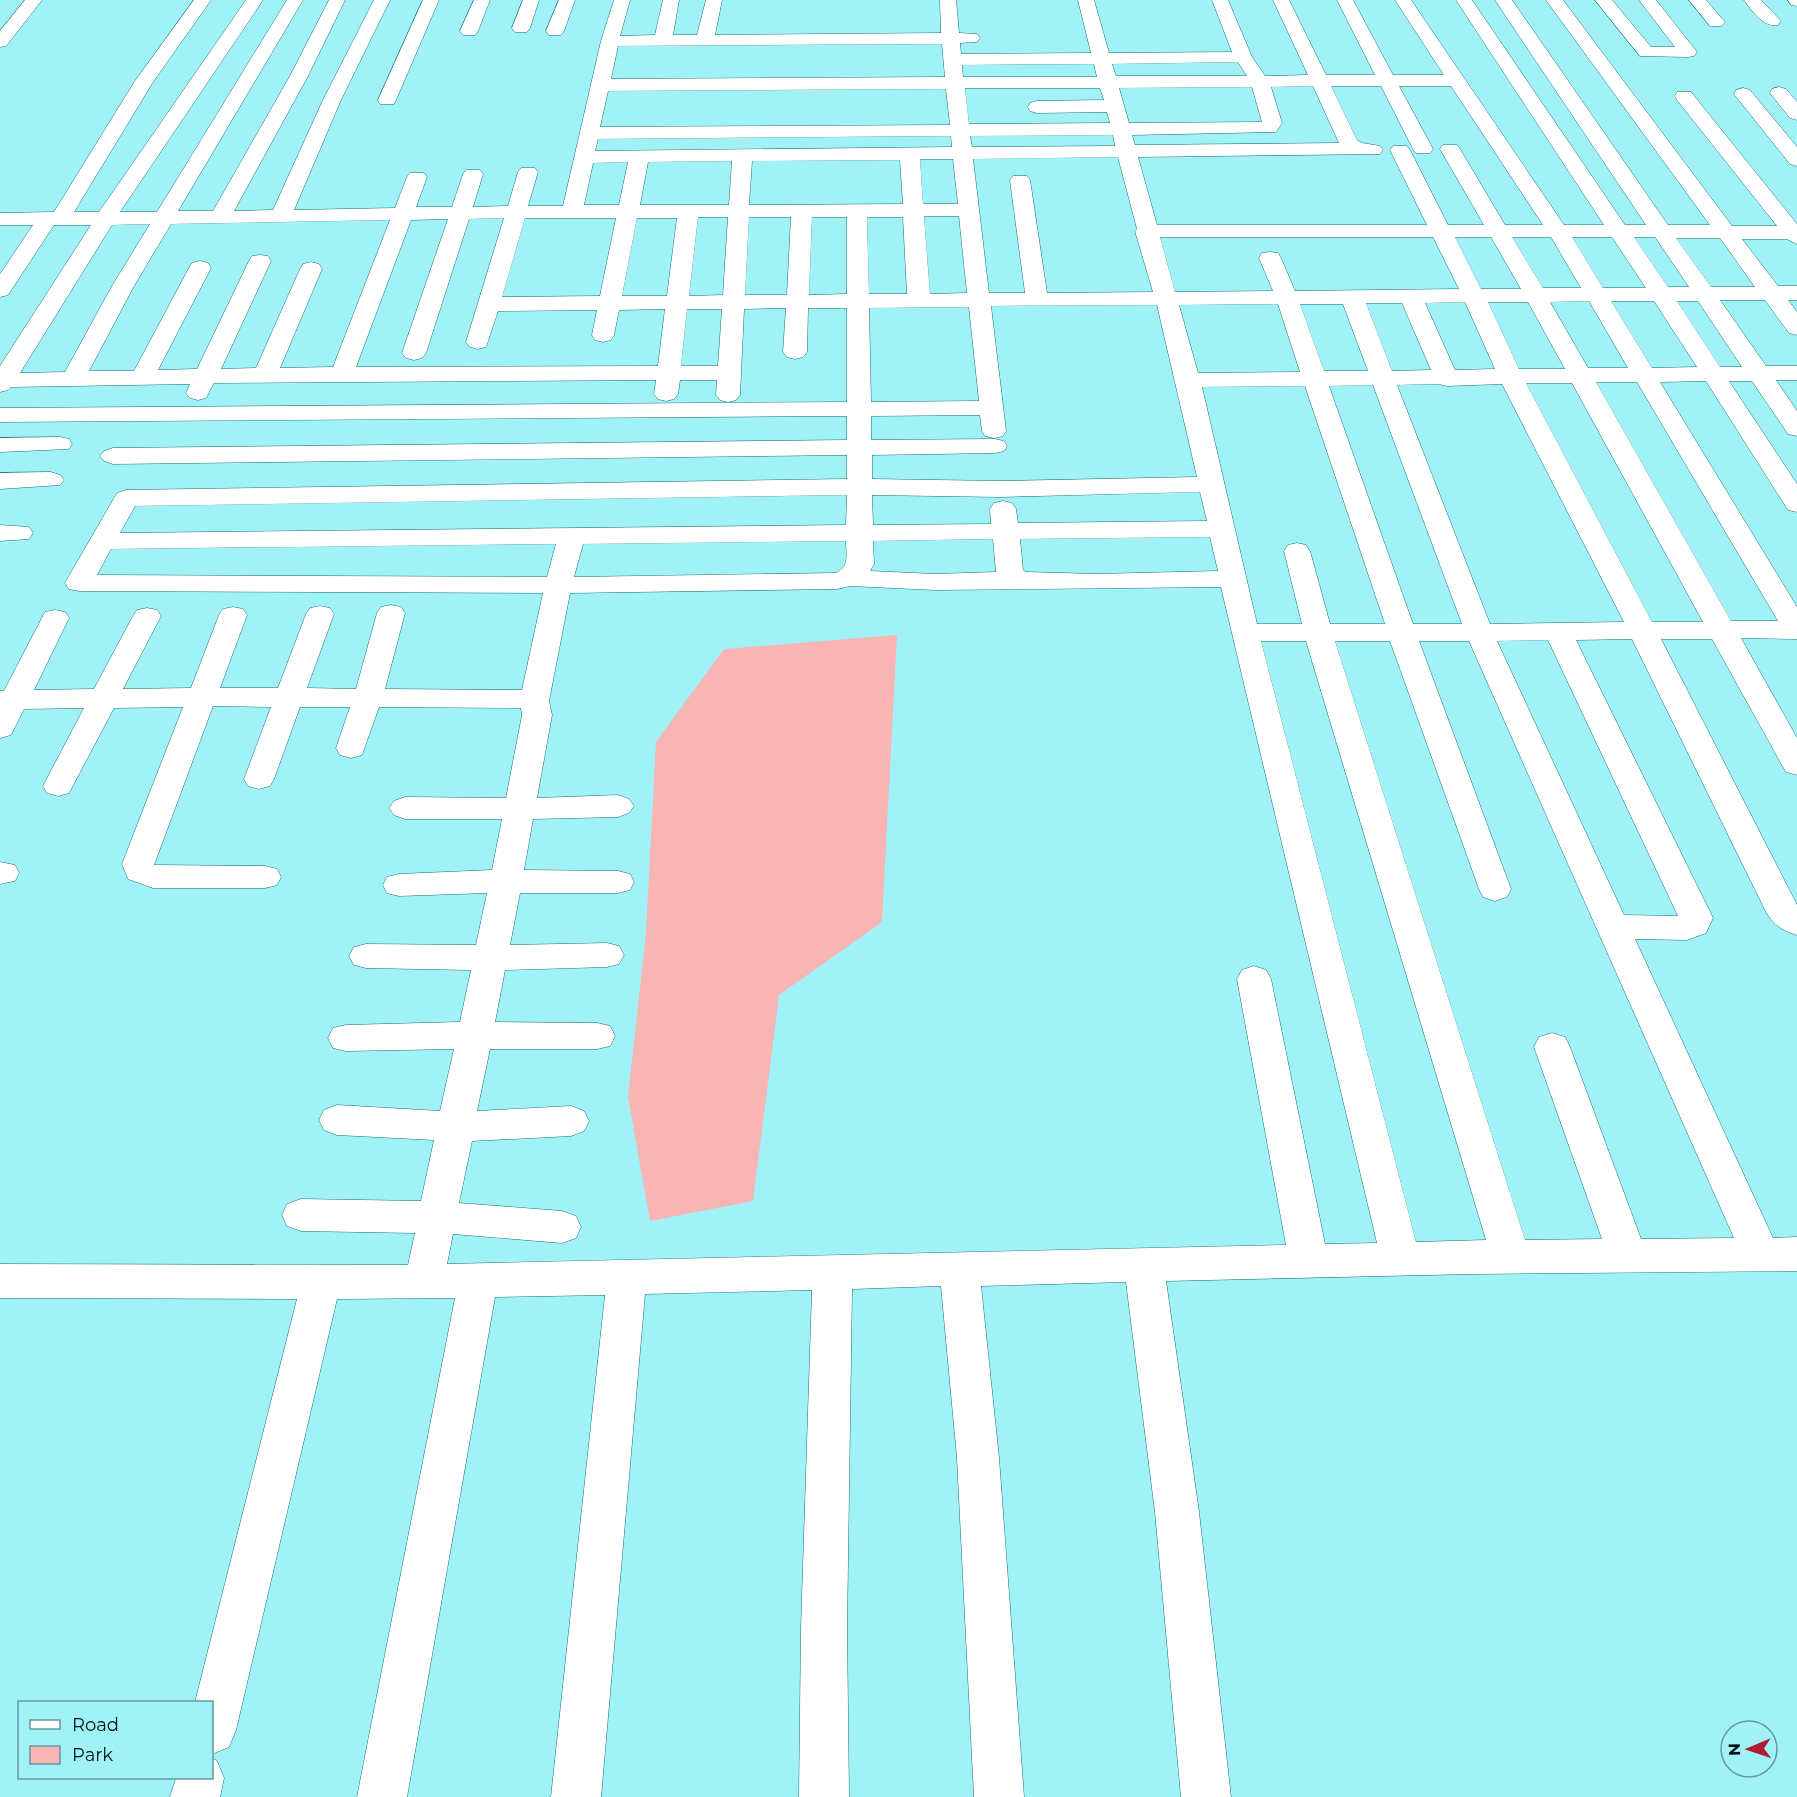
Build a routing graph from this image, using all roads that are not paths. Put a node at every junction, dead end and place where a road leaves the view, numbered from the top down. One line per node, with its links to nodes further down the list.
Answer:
1 (34, 0): 40 (street)
2 (203, 0): 95 (street)
3 (255, 0): 96 (street)
4 (295, 0): 92 (street)
5 (337, 0): 93 (street)
6 (382, 0): 91 (street)
7 (431, 0): 56 (street)
8 (482, 0): 30 (street)
9 (531, 0): 29 (street)
10 (567, 0): 31 (street)
11 (622, 0): 38 (street)
12 (671, 0): 39 (street)
13 (714, 0): 37 (street)
14 (948, 0): 42 (street)
15 (1086, 0): 41 (street)
16 (1220, 0): 33 (street)
17 (1281, 0): 49 (street)
18 (1345, 0): 46 (street)
19 (1403, 0): 47 (street)
20 (1464, 0): 99 (street)
21 (1503, 0): 100 (street)
22 (1554, 0): 103 (street)
23 (1603, 0): 24 (street)
24 (1647, 0)
25 (1697, 0): 28 (street)
26 (1752, 0): 27 (street)
27 (1773, 21)
28 (1716, 22)
29 (521, 28)
30 (469, 31)
31 (555, 31)
32 (1211, 35): 33 (street)
33 (1234, 35): 43 (street)
34 (1073, 37): 41 (street)
35 (1119, 37): 41 (street)
36 (984, 38): 42 (street)
37 (705, 40): 39 (street); 42 (street)
38 (610, 41): 39 (street); 44 (street)
39 (663, 41)
40 (0, 42)
41 (1098, 47): 42 (street); 43 (street); 48 (street)
42 (947, 53): 51 (street)
43 (1243, 57): 50 (street)
44 (606, 62): 45 (street); 52 (street)
45 (629, 62)
46 (1386, 80): 47 (street); 49 (street); 67 (street)
47 (1455, 80): 68 (street)
48 (1107, 81): 50 (street); 51 (street); 57 (street)
49 (1321, 81): 50 (street); 66 (street)
50 (1260, 82): 64 (street)
51 (955, 83): 52 (street); 63 (street)
52 (600, 86): 60 (street)
53 (1779, 93): 62 (street)
54 (1743, 94): 75 (street)
55 (1684, 96): 104 (street)
56 (387, 100)
57 (1114, 106): 58 (street); 64 (street)
58 (1013, 107)
59 (934, 108): 63 (street)
60 (594, 111): 61 (street); 65 (street)
61 (618, 111)
62 (1797, 114)
63 (966, 115): 64 (street); 65 (street); 71 (street)
64 (1119, 129): 69 (street)
65 (589, 133): 73 (street)
66 (1362, 149): 67 (street); 69 (street)
67 (1412, 149): 68 (street); 101 (street)
68 (1476, 149): 98 (street); 102 (street)
69 (1126, 153): 71 (street); 97 (street)
70 (910, 155): 71 (street); 72 (street); 85 (street)
71 (962, 155): 80 (street)
72 (742, 156): 74 (street); 82 (street)
73 (584, 157): 74 (street); 87 (street)
74 (639, 157): 88 (street)
75 (1797, 160)
76 (528, 172): 86 (street)
77 (473, 174): 89 (street)
78 (417, 177): 90 (street)
79 (1020, 180): 121 (street)
80 (969, 210): 85 (street); 123 (street)
81 (688, 211): 82 (street); 88 (street); 127 (street)
82 (740, 211): 83 (street); 128 (street)
83 (802, 211): 84 (street); 124 (street)
84 (856, 211): 85 (street); 125 (street)
85 (914, 211): 122 (street)
86 (517, 212): 87 (street); 89 (street); 129 (street)
87 (572, 212): 88 (street)
88 (628, 212): 126 (street)
89 (460, 213): 90 (street); 134 (street)
90 (402, 214): 91 (street); 139 (street)
91 (281, 216): 93 (street)
92 (162, 218): 93 (street); 96 (street); 151 (street)
93 (220, 218)
94 (0, 219): 95 (street)
95 (54, 219): 96 (street); 109 (street)
96 (105, 219): 135 (street)
97 (1146, 231): 101 (street); 119 (street)
98 (1557, 231): 99 (street); 102 (street); 114 (street)
99 (1617, 231): 100 (street); 111 (street)
100 (1660, 231): 103 (street); 112 (street)
101 (1442, 232): 102 (street); 118 (street)
102 (1499, 232): 115 (street)
103 (1726, 233): 104 (street); 113 (street)
104 (1796, 235)
105 (1270, 258): 120 (street)
106 (260, 261): 144 (street)
107 (200, 268): 146 (street)
108 (311, 269): 143 (street)
109 (0, 290)
110 (1797, 293): 113 (street)
111 (1661, 294): 112 (street); 114 (street); 140 (street)
112 (1703, 294): 113 (street); 141 (street)
113 (1772, 294): 130 (street)
114 (1596, 295): 115 (street); 142 (street)
115 (1536, 296): 118 (street); 145 (street)
116 (1352, 297): 117 (street); 120 (street); 149 (street)
117 (1410, 297): 118 (street); 150 (street)
118 (1474, 297): 147 (street)
119 (1166, 298): 120 (street); 121 (street); 152 (street)
120 (1287, 298): 148 (street)
121 (1037, 300): 123 (street)
122 (919, 301): 123 (street); 125 (street)
123 (979, 301): 153 (street)
124 (797, 302): 125 (street); 128 (street); 133 (street)
125 (859, 302): 154 (street)
126 (611, 303): 127 (street); 129 (street); 131 (street)
127 (678, 303): 128 (street); 136 (street)
128 (734, 303): 137 (street)
129 (491, 304): 132 (street)
130 (1797, 328)
131 (603, 335)
132 (478, 342)
133 (795, 352)
134 (414, 353)
135 (4, 372): 151 (street)
136 (668, 373): 137 (street); 139 (street); 155 (street)
137 (730, 373): 156 (street)
138 (1797, 373): 141 (street)
139 (342, 374): 143 (street)
140 (1713, 374): 141 (street); 142 (street); 171 (street)
141 (1758, 374): 159 (street)
142 (1644, 375): 145 (street); 190 (street)
143 (265, 376): 144 (street)
144 (205, 377): 146 (street); 157 (street)
145 (1579, 377): 147 (street); 189 (street)
146 (141, 378): 151 (street)
147 (1511, 378): 150 (street); 188 (street)
148 (1314, 379): 149 (street); 152 (street); 194 (street)
149 (1383, 379): 150 (street); 192 (street)
150 (1447, 379)
151 (72, 380)
152 (1188, 380): 168 (street)
153 (991, 408): 154 (street); 162 (street)
154 (860, 409): 156 (street); 163 (street)
155 (664, 411): 156 (street); 157 (street)
156 (727, 411): 164 (street)
157 (188, 414): 158 (street)
158 (0, 415)
159 (1797, 429)
160 (60, 444): 161 (street)
161 (0, 445)
162 (995, 446): 163 (street); 170 (street)
163 (859, 447): 164 (street); 169 (street)
164 (726, 448): 165 (street)
165 (113, 456)
166 (51, 480): 167 (street)
167 (0, 481)
168 (1211, 484): 170 (street); 172 (street)
169 (859, 487): 170 (street); 174 (street); 176 (street)
170 (1000, 489): 173 (street)
171 (1797, 504)
172 (1221, 529): 173 (street); 179 (street)
173 (1005, 531): 174 (street); 180 (street)
174 (861, 533): 175 (street); 178 (street)
175 (571, 538): 176 (street); 181 (street)
176 (103, 541): 181 (street)
177 (1298, 551): 193 (street)
178 (851, 578): 180 (street); 181 (street)
179 (1233, 579): 180 (street); 191 (street)
180 (1019, 580)
181 (558, 585): 199 (street)
182 (391, 613): 197 (street)
183 (320, 614): 196 (street)
184 (233, 615): 195 (street)
185 (147, 616): 198 (street)
186 (55, 618): 200 (street)
187 (1557, 630): 188 (street); 192 (street); 214 (street)
188 (1642, 630): 189 (street); 213 (street)
189 (1723, 630): 190 (street); 202 (street)
190 (1797, 630)
191 (1245, 632): 193 (street); 232 (street)
192 (1479, 632): 194 (street); 214 (street)
193 (1318, 633): 194 (street); 231 (street)
194 (1402, 634): 212 (street)
195 (202, 697): 196 (street); 198 (street); 208 (street)
196 (289, 697): 197 (street); 203 (street)
197 (368, 697): 199 (street); 201 (street)
198 (104, 699): 200 (street); 204 (street)
199 (534, 701): 207 (street)
200 (5, 709)
201 (351, 748)
202 (1797, 765)
203 (259, 778)
204 (58, 786)
205 (618, 806): 207 (street)
206 (405, 808): 207 (street)
207 (520, 809): 209 (street)
208 (265, 877)
209 (506, 881): 210 (street); 211 (street); 217 (street)
210 (618, 882)
211 (399, 885)
212 (1495, 889)
213 (1797, 923)
214 (1612, 927): 229 (street)
215 (607, 955): 217 (street)
216 (366, 956): 217 (street)
217 (490, 958): 219 (street)
218 (1254, 979): 233 (street)
219 (474, 1035): 220 (street); 221 (street); 225 (street)
220 (597, 1036)
221 (346, 1038)
222 (1552, 1047): 230 (street)
223 (338, 1120): 225 (street)
224 (571, 1121): 225 (street)
225 (455, 1127): 227 (street)
226 (301, 1215): 227 (street)
227 (437, 1217): 228 (street); 240 (street)
228 (562, 1227)
229 (1779, 1254): 230 (street)
230 (1628, 1256): 231 (street)
231 (1511, 1257): 232 (street)
232 (1401, 1259): 233 (street)
233 (1309, 1261): 234 (street)
234 (1144, 1265): 235 (street); 249 (street)
235 (959, 1269): 236 (street); 248 (street)
236 (832, 1273): 237 (street); 247 (street)
237 (627, 1278): 238 (street); 246 (street)
238 (478, 1280): 240 (street); 245 (street)
239 (0, 1281): 241 (street)
240 (424, 1282): 241 (street)
241 (321, 1283): 242 (street)
242 (213, 1726)
243 (200, 1779): 244 (street)
244 (195, 1797)
245 (382, 1797)
246 (576, 1797)
247 (824, 1797)
248 (999, 1797)
249 (1206, 1797)

